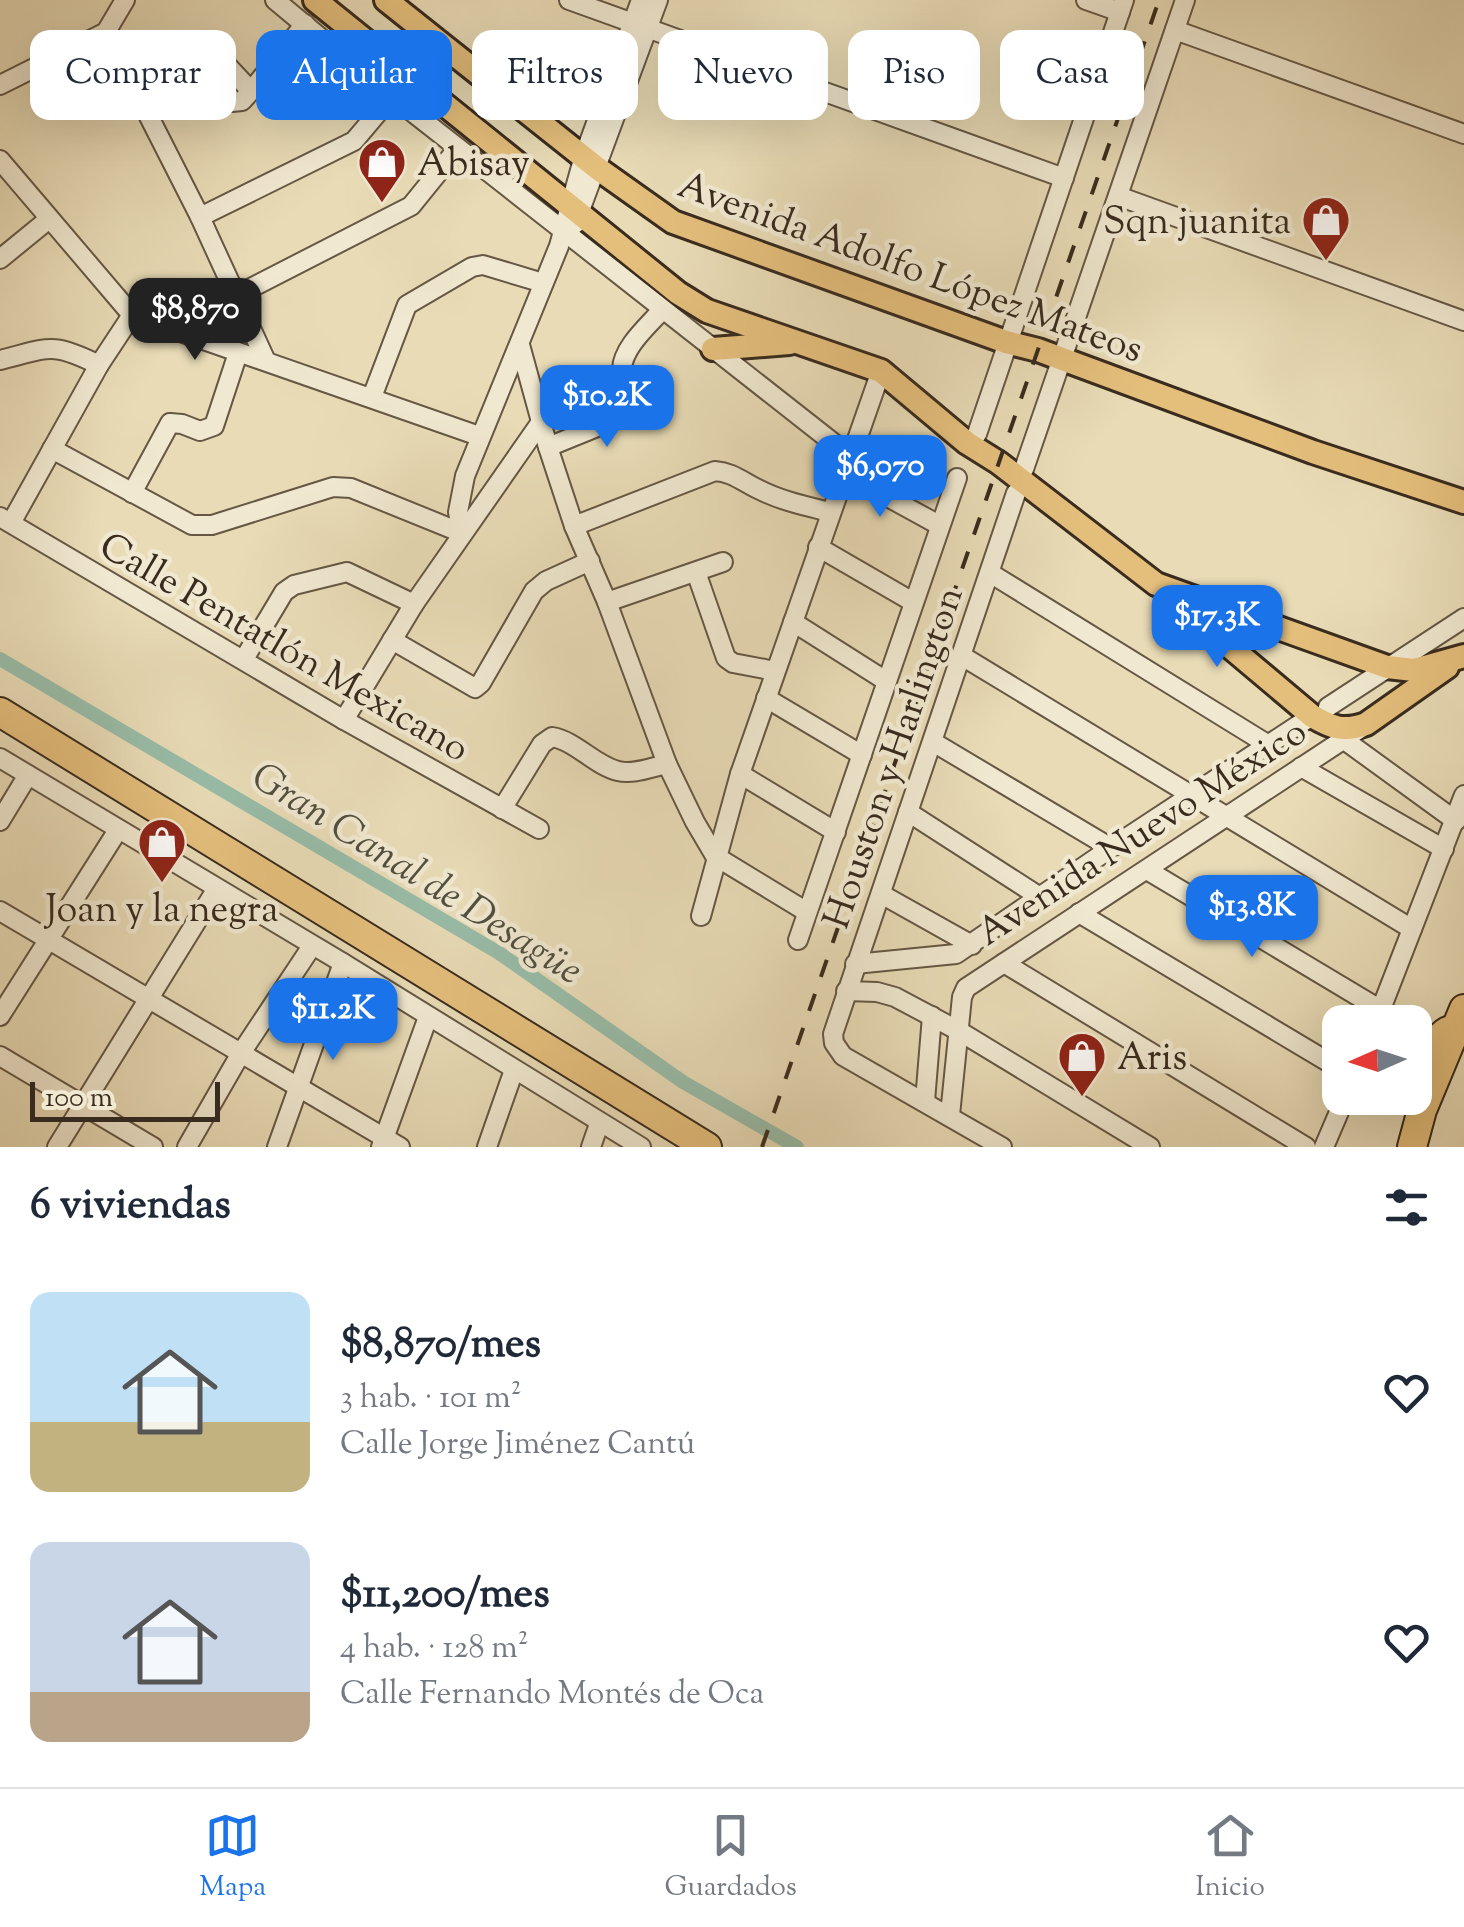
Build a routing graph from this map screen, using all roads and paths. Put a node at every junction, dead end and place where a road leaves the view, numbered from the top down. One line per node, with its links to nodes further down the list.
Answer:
1 (125, 0): 13 (street)
2 (275, 0): 11 (street)
3 (314, 0): 15 (main road)
4 (386, 0): 27 (main road, Avenida Adolfo López Mateos)
5 (569, 0): 12 (street)
6 (641, 0): 12 (street)
7 (658, 0): 12 (street)
8 (1086, 0): 10 (street)
9 (1186, 0): 16 (street)
10 (1122, 6): 28 (street)
11 (306, 24): 14 (street); 18 (street)
12 (641, 26): 27 (street); 28 (street)
13 (107, 30)
14 (313, 30)
15 (350, 30)
16 (1175, 30): 24 (street); 29 (street)
17 (30, 69): 19 (street)
18 (236, 74)
19 (0, 84)
20 (452, 119): 32 (main road)
21 (152, 120): 30 (street)
22 (372, 120): 30 (street)
23 (422, 120): 25 (street)
24 (1464, 134)
25 (458, 148): 32 (street); 36 (street)
26 (0, 160): 31 (street)
27 (590, 162): 32 (street); 41 (main road, Avenida Adolfo López Mateos)
28 (1064, 178): 41 (street)
29 (1118, 196): 39 (street); 46 (street)
30 (200, 217): 36 (street)
31 (50, 218): 33 (street); 38 (street)
32 (568, 226): 34 (main road); 35 (street)
33 (0, 259)
34 (627, 267): 37 (street); 40 (main road)
35 (543, 283): 42 (street); 51 (street)
36 (237, 295): 47 (street)
37 (662, 310): 43 (street); 55 (street)
38 (132, 315): 44 (street); 48 (street)
39 (1464, 321)
40 (798, 342): 43 (main road); 49 (main road)
41 (1006, 342): 46 (main road, Avenida Adolfo López Mateos); 53 (street)
42 (520, 345): 52 (street); 54 (street)
43 (713, 349): 57 (street)
44 (238, 354): 47 (street); 60 (street)
45 (6, 358): 48 (street); 50 (street)
46 (1062, 360): 58 (street); 62 (main road, Avenida Adolfo López Mateos)
47 (266, 361): 51 (street)
48 (99, 365): 56 (street)
49 (881, 371): 57 (street); 73 (main road)
50 (0, 376)
51 (372, 397): 54 (street)
52 (540, 422): 55 (street); 67 (street)
53 (977, 434)
54 (479, 436): 67 (street)
55 (548, 447): 66 (street)
56 (52, 449): 60 (street); 64 (street)
57 (847, 464): 63 (street); 65 (street)
58 (1024, 468)
59 (958, 478): 65 (street)
60 (132, 492): 67 (street)
61 (1016, 492): 72 (street, Houston y Harlington)
62 (1464, 502)
63 (830, 512): 66 (street); 68 (street)
64 (6, 520): 82 (street, Calle Pentatlón Mexicano)
65 (939, 524): 75 (street)
66 (574, 526): 69 (street)
67 (462, 533): 76 (street)
68 (818, 547): 75 (street); 78 (street)
69 (590, 562): 74 (street); 79 (street)
70 (722, 562): 71 (street)
71 (696, 572): 74 (street); 84 (street)
72 (990, 573): 80 (street, Houston y Harlington); 94 (street)
73 (1156, 584): 83 (main road); 88 (main road)
74 (607, 602): 97 (street)
75 (913, 602): 85 (street)
76 (414, 604): 79 (street); 82 (street)
77 (1464, 618): 83 (street)
78 (792, 622): 84 (street); 85 (street)
79 (392, 640): 89 (street)
80 (962, 656): 93 (street, Houston y Harlington); 102 (street)
81 (1462, 657): 83 (main road); 90 (main road, Avenida Nuevo México)
82 (244, 659): 89 (street, Calle Pentatlón Mexicano)
83 (1387, 667): 88 (street)
84 (775, 671): 86 (street)
85 (886, 681): 95 (street)
86 (766, 698): 95 (street); 99 (street)
87 (0, 712): 160 (highway)
88 (1320, 712): 90 (main road); 94 (street)
89 (344, 720): 103 (street, Calle Pentatlón Mexicano)
90 (1366, 724): 92 (street, Avenida Nuevo México)
91 (0, 729): 159 (highway)
92 (1344, 740): 98 (street, Avenida Nuevo México); 106 (street)
93 (933, 742): 104 (street, Houston y Harlington); 111 (street)
94 (1266, 744): 102 (street)
95 (862, 755): 110 (street)
96 (0, 758): 100 (street)
97 (667, 764): 103 (street); 113 (street)
98 (1301, 767): 105 (street, Avenida Nuevo México); 112 (street)
99 (740, 774): 110 (street); 113 (street)
100 (28, 775): 107 (street); 109 (street)
101 (1464, 795): 106 (street)
102 (1190, 796): 105 (street); 111 (street)
103 (502, 809): 108 (street, Calle Pentatlón Mexicano)
104 (908, 812): 116 (street, Houston y Harlington); 117 (street)
105 (1227, 816): 114 (street, Avenida Nuevo México); 122 (street)
106 (1456, 821): 112 (street)
107 (0, 822)
108 (539, 829)
109 (118, 830): 115 (street); 123 (street)
110 (836, 832): 119 (street)
111 (1111, 848): 117 (street)
112 (1444, 849): 122 (street)
113 (716, 856): 119 (street); 121 (street)
114 (1147, 870): 120 (street, Avenida Nuevo México); 132 (street)
115 (216, 890): 125 (street); 131 (street)
116 (880, 894): 126 (street); 129 (street, Houston y Harlington)
117 (1040, 896): 126 (street)
118 (0, 912): 123 (street)
119 (807, 912): 124 (street)
120 (1078, 914): 128 (street, Avenida Nuevo México); 143 (street)
121 (701, 916)
122 (1412, 929): 133 (street)
123 (47, 939): 131 (street); 134 (street)
124 (798, 940)
125 (312, 946): 127 (street); 140 (street)
126 (972, 946): 129 (street)
127 (343, 962): 136 (street); 145 (street)
128 (1004, 963): 138 (street, Avenida Nuevo México); 163 (street)
129 (855, 964): 130 (street, Houston y Harlington)
130 (846, 991): 135 (street); 146 (street, Houston y Harlington)
131 (148, 998): 140 (street); 147 (street)
132 (1361, 1005)
133 (1382, 1005)
134 (0, 1016)
135 (932, 1016): 138 (street); 146 (street)
136 (428, 1017): 144 (street); 151 (street)
137 (1461, 1017): 139 (highway); 165 (highway)
138 (959, 1031): 148 (street, Avenida Nuevo México); 162 (street)
139 (1432, 1047)
140 (241, 1053): 145 (street); 154 (street)
141 (1464, 1054): 166 (highway)
142 (0, 1056): 147 (street)
143 (1322, 1058)
144 (514, 1070): 150 (street); 156 (street)
145 (299, 1086): 151 (street); 155 (street)
146 (925, 1101): 148 (street)
147 (84, 1106): 152 (street); 153 (street)
148 (950, 1115): 161 (street)
149 (1338, 1115): 164 (street)
150 (599, 1124): 157 (street); 158 (street)
151 (389, 1144)
152 (56, 1147)
153 (153, 1147)
154 (187, 1147)
155 (277, 1147)
156 (486, 1147)
157 (591, 1147)
158 (641, 1147)
159 (676, 1147)
160 (707, 1147)
161 (1002, 1147)
162 (1150, 1147)
163 (1306, 1147)
164 (1324, 1147)
165 (1412, 1147)
166 (1424, 1147)

